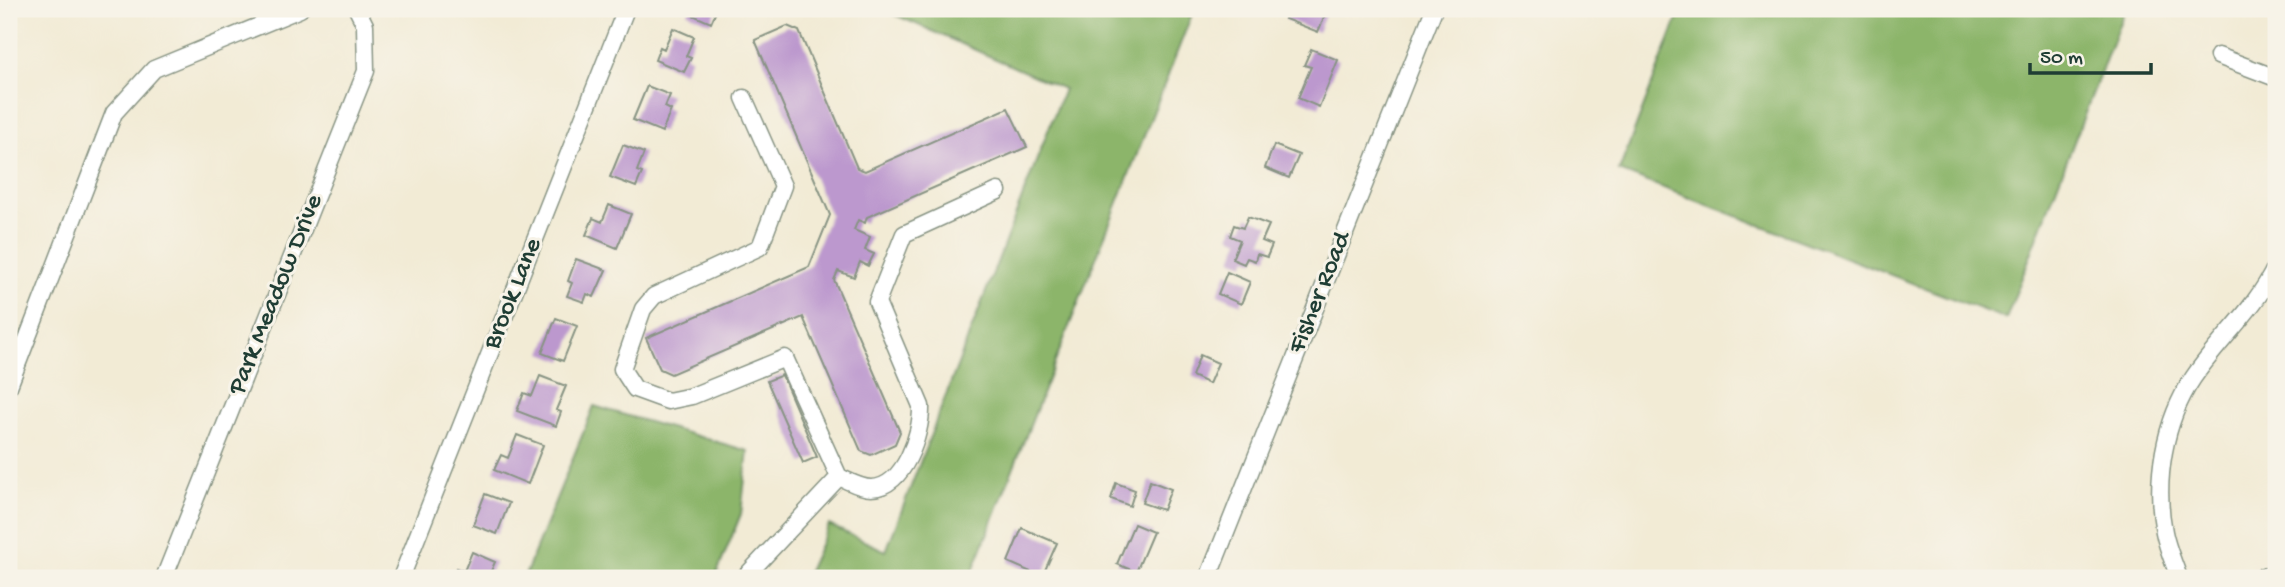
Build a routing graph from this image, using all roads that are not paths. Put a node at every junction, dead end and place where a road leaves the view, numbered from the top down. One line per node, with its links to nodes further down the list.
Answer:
1 (300, 9): 10 (street)
2 (357, 9): 13 (street, Park Meadow Drive)
3 (626, 9): 14 (street, Brook Lane)
4 (1434, 9): 16 (street, Fisher Road)
5 (2218, 56): 6 (street)
6 (2276, 78)
7 (744, 98): 11 (street)
8 (998, 191): 11 (street)
9 (2276, 266): 17 (street)
10 (9, 386)
11 (839, 477): 15 (street)
12 (2276, 575): 18 (main road)
13 (164, 578)
14 (401, 578)
15 (744, 578)
16 (1209, 578)
17 (2179, 578)
18 (2264, 578)

